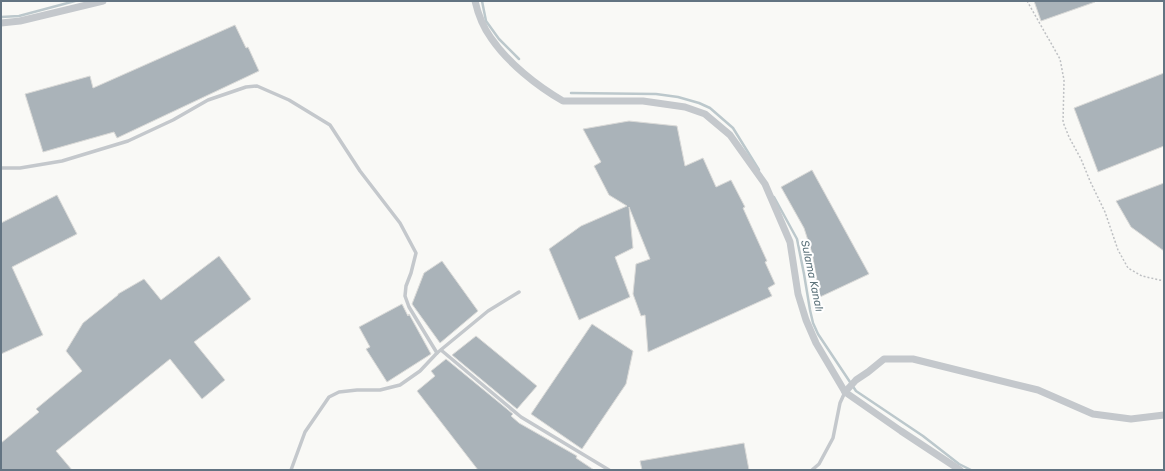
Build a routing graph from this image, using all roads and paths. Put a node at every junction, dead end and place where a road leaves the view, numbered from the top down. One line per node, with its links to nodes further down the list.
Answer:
1 (103, 1): 4 (street)
2 (475, 1): 10 (street)
3 (1027, 1): 6 (path)
4 (1, 23)
5 (1, 168): 9 (lane)
6 (1164, 282)
7 (519, 292): 8 (lane)
8 (441, 350): 9 (lane); 13 (lane)
9 (437, 353): 12 (lane)
10 (845, 392): 11 (street); 14 (lane); 15 (street)
11 (1164, 415)
12 (291, 470)
13 (609, 470)
14 (812, 470)
15 (960, 470)

